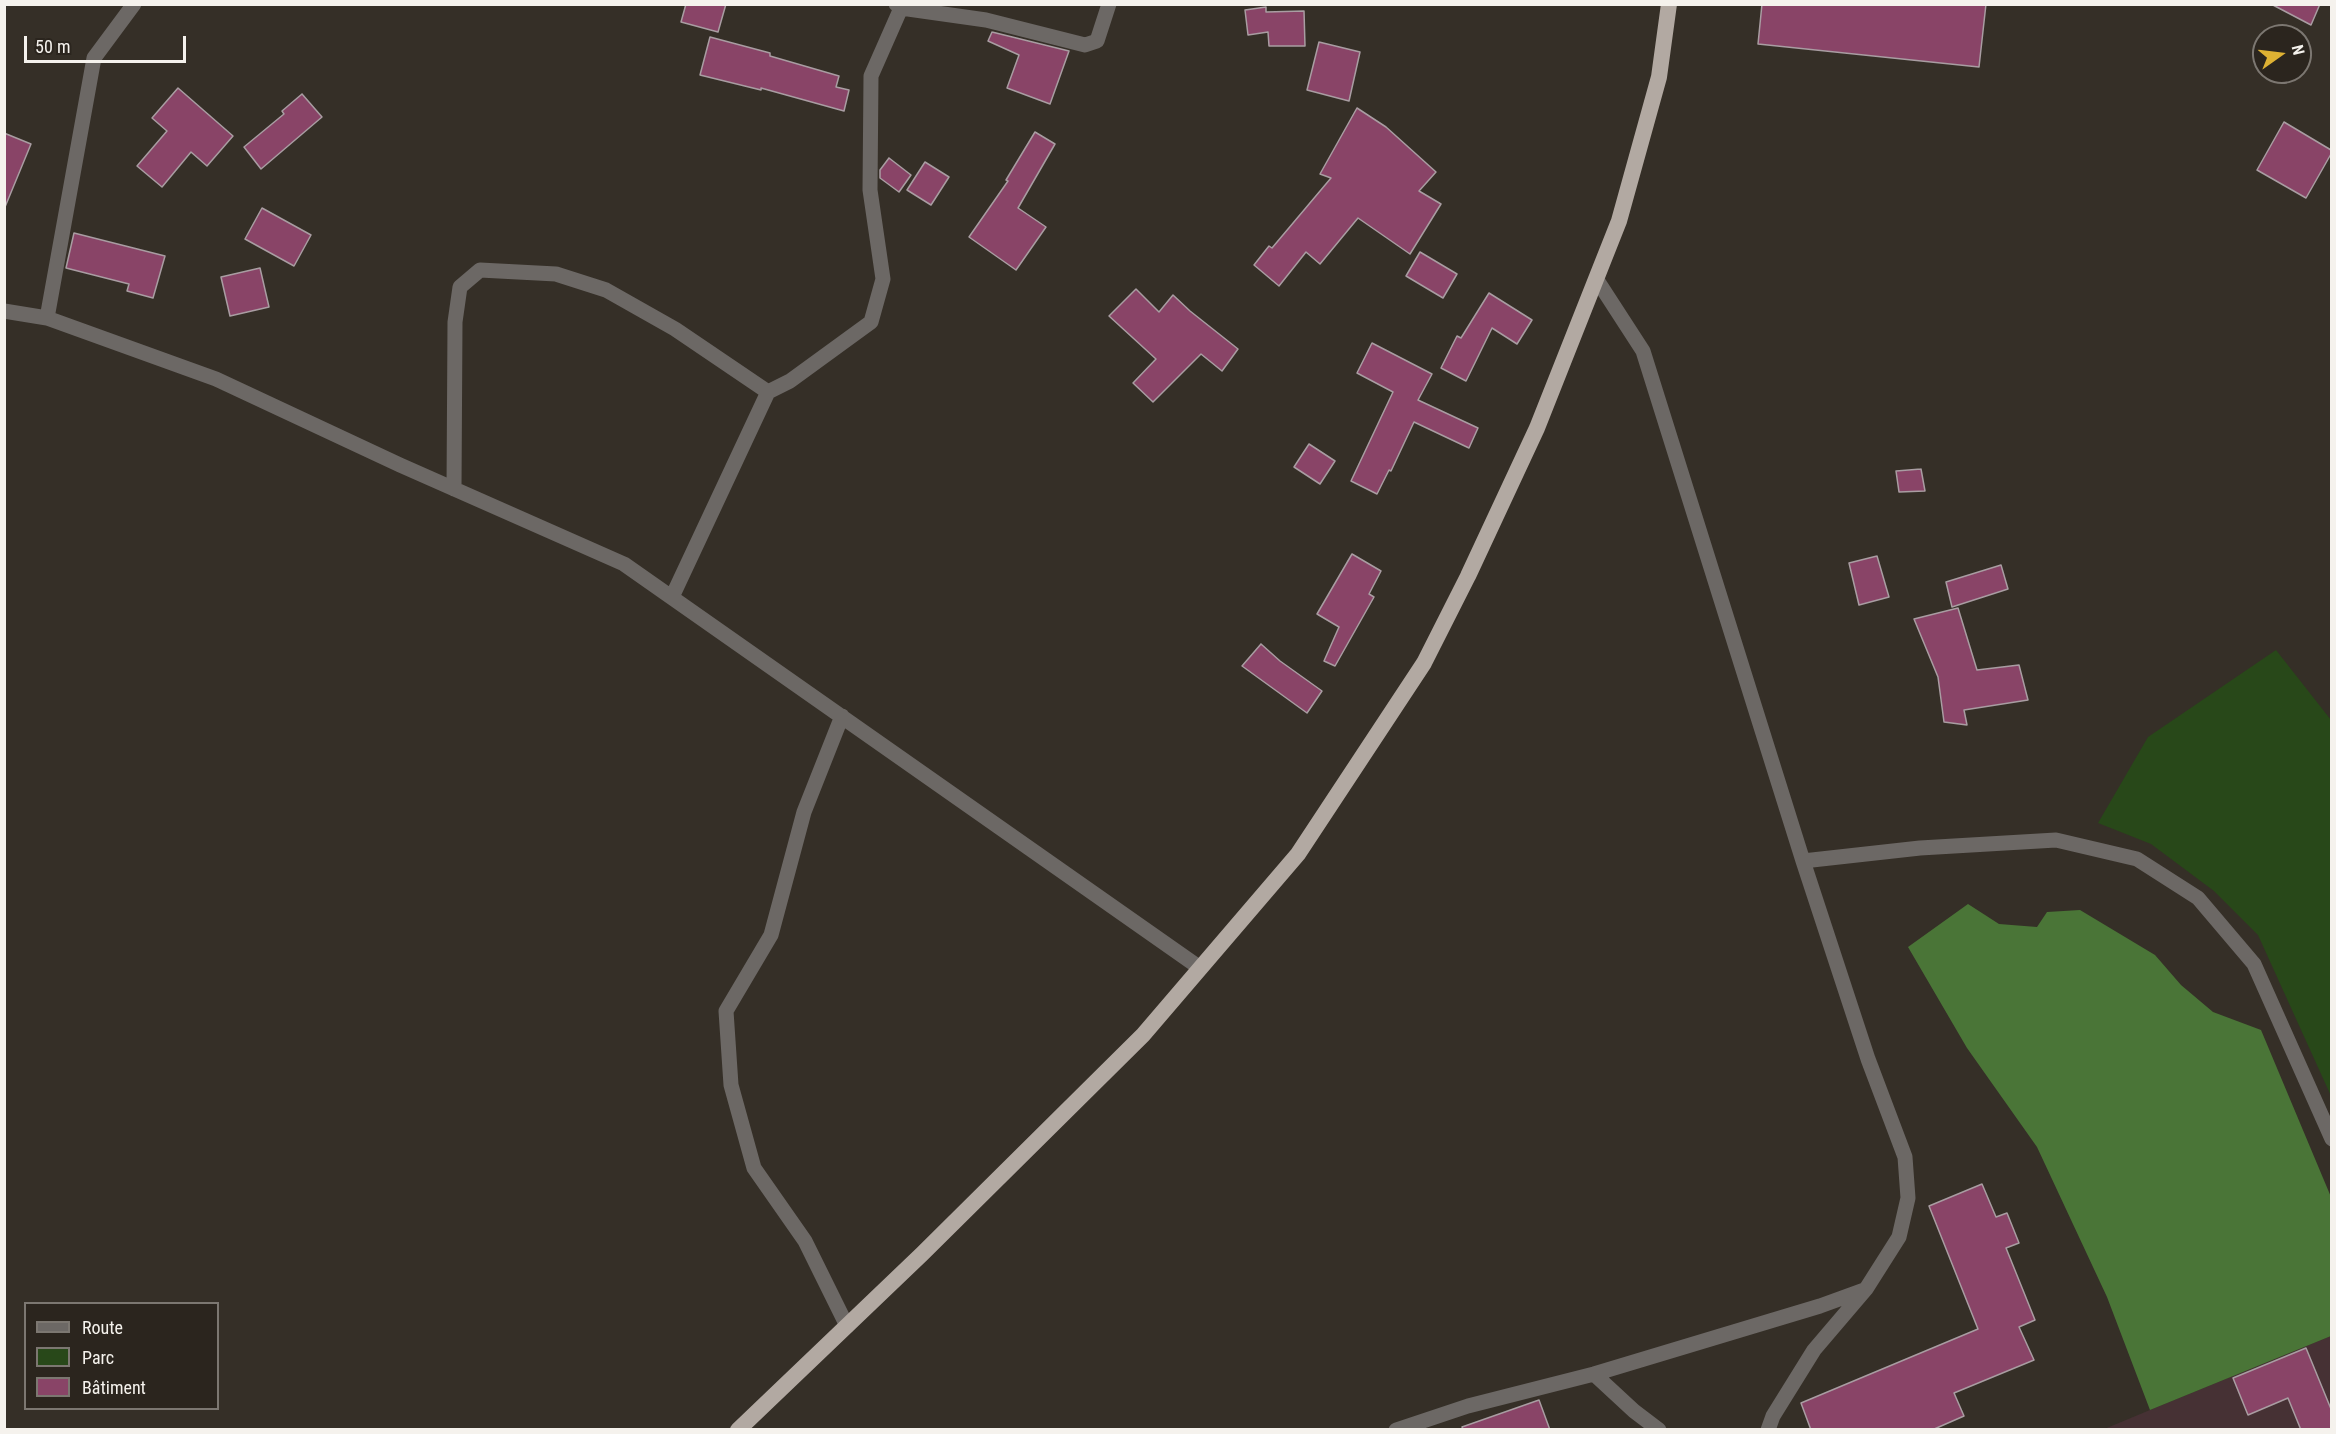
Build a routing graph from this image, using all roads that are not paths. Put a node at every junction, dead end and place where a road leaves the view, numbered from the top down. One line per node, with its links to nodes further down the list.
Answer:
1 (134, 4): 7 (street)
2 (1109, 4): 4 (street)
3 (1669, 4): 5 (highway)
4 (898, 6): 8 (street)
5 (1597, 280): 12 (street); 13 (highway)
6 (4, 310): 7 (street)
7 (47, 318): 9 (street)
8 (768, 392): 9 (street); 10 (street)
9 (454, 489): 10 (street)
10 (672, 597): 11 (street)
11 (842, 716): 13 (street); 16 (street)
12 (1803, 861): 14 (street); 15 (street)
13 (1200, 968): 16 (highway)
14 (2331, 1139)
15 (1866, 1289): 17 (street); 21 (street)
16 (847, 1326): 18 (highway)
17 (1594, 1374): 19 (street); 20 (street)
18 (738, 1430)
19 (1395, 1430)
20 (1659, 1430)
21 (1768, 1430)

